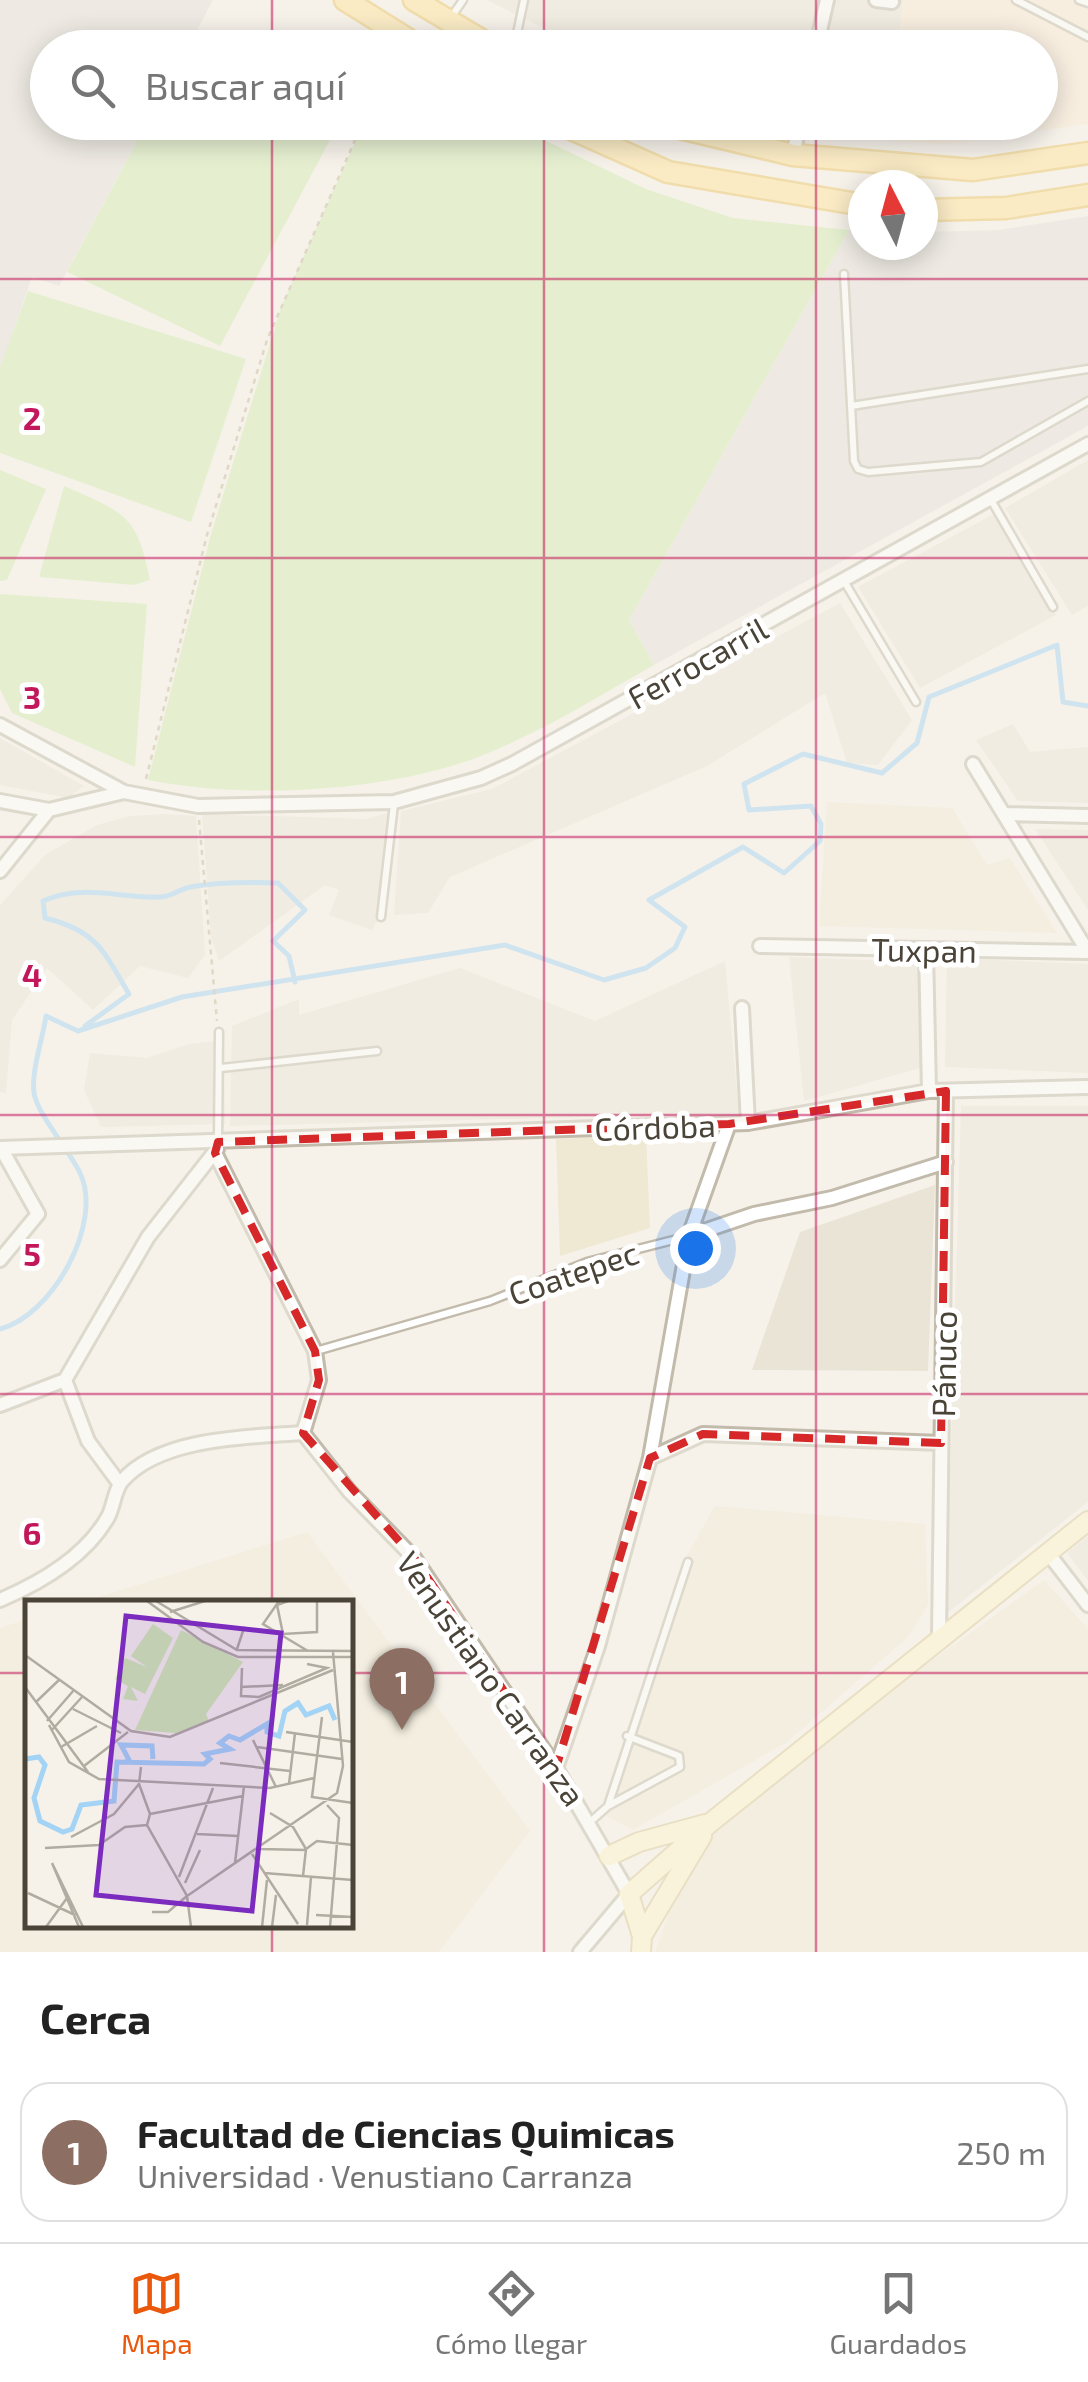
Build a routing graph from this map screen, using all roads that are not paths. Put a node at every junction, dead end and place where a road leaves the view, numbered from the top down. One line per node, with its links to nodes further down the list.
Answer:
1 (344, 0): 12 (main road)
2 (414, 0): 11 (main road)
3 (463, 0): 11 (lane)
4 (524, 0): 14 (lane)
5 (827, 0): 15 (street)
6 (876, 0): 9 (street)
7 (1016, 0): 16 (lane)
8 (1078, 0): 10 (lane)
9 (892, 2)
10 (1088, 3)
11 (448, 20): 13 (main road)
12 (393, 30)
13 (465, 30)
14 (518, 30)
15 (820, 30)
16 (1088, 36)
17 (596, 140): 23 (main road)
18 (730, 140): 21 (main road)
19 (796, 140): 21 (street)
20 (1088, 154): 21 (main road)
21 (793, 155)
22 (1088, 195): 24 (main road)
23 (848, 202)
24 (938, 210)
25 (844, 274): 28 (lane)
26 (1088, 369): 28 (lane)
27 (1088, 401): 28 (lane)
28 (851, 406)
29 (1088, 444): 30 (street, Ferrocarril)
30 (991, 500): 31 (street, Ferrocarril); 32 (lane)
31 (844, 582): 33 (lane); 38 (street, Ferrocarril)
32 (1053, 607)
33 (916, 702)
34 (0, 724): 36 (street, Ferrocarril)
35 (973, 764): 40 (street)
36 (124, 792): 38 (street, Ferrocarril); 39 (street, Ferrocarril)
37 (0, 801): 39 (street)
38 (394, 802): 43 (lane)
39 (49, 810): 42 (street)
40 (1004, 814): 41 (street); 46 (street)
41 (1088, 816)
42 (0, 871)
43 (381, 917)
44 (760, 946): 45 (street, Tuxpan)
45 (926, 950): 46 (street, Tuxpan); 52 (street)
46 (1088, 952)
47 (742, 1008): 54 (street)
48 (219, 1032): 50 (lane)
49 (377, 1051): 50 (lane)
50 (221, 1068): 56 (lane)
51 (1088, 1086): 53 (street, Córdoba)
52 (929, 1090): 53 (street, Córdoba); 54 (street, Córdoba)
53 (946, 1090): 58 (street, Pánuco)
54 (748, 1123): 55 (street, Córdoba)
55 (729, 1124): 56 (street, Córdoba); 59 (street)
56 (217, 1147): 57 (street, Córdoba); 61 (street); 62 (street)
57 (0, 1148): 60 (street)
58 (946, 1162): 59 (street, Coatepec); 65 (street, Pánuco)
59 (690, 1236): 61 (lane, Coatepec); 66 (street)
60 (0, 1260)
61 (315, 1351): 64 (street)
62 (65, 1380): 63 (street); 67 (street)
63 (0, 1405)
64 (303, 1433): 67 (street); 75 (street, Venustiano Carranza)
65 (941, 1444): 66 (street); 73 (street, Pánuco)
66 (650, 1458): 75 (street)
67 (119, 1483): 71 (street)
68 (1088, 1521): 69 (main road, Venustiano Carranza)
69 (1048, 1553): 72 (street); 73 (main road, Venustiano Carranza)
70 (688, 1562): 74 (lane)
71 (0, 1600)
72 (1088, 1604)
73 (939, 1637): 78 (main road, Venustiano Carranza)
74 (628, 1736): 76 (lane); 76 (lane)
75 (556, 1768): 77 (street, Venustiano Carranza)
76 (608, 1806): 77 (lane)
77 (590, 1822): 79 (street, Venustiano Carranza)
78 (710, 1823): 79 (main road); 80 (main road, Venustiano Carranza); 82 (main road, Venustiano Carranza)
79 (610, 1856): 80 (street, Venustiano Carranza)
80 (630, 1894): 81 (street); 82 (main road, Venustiano Carranza)
81 (599, 1934): 83 (street); 84 (street)
82 (642, 1944)
83 (580, 1952)
84 (599, 1952)

